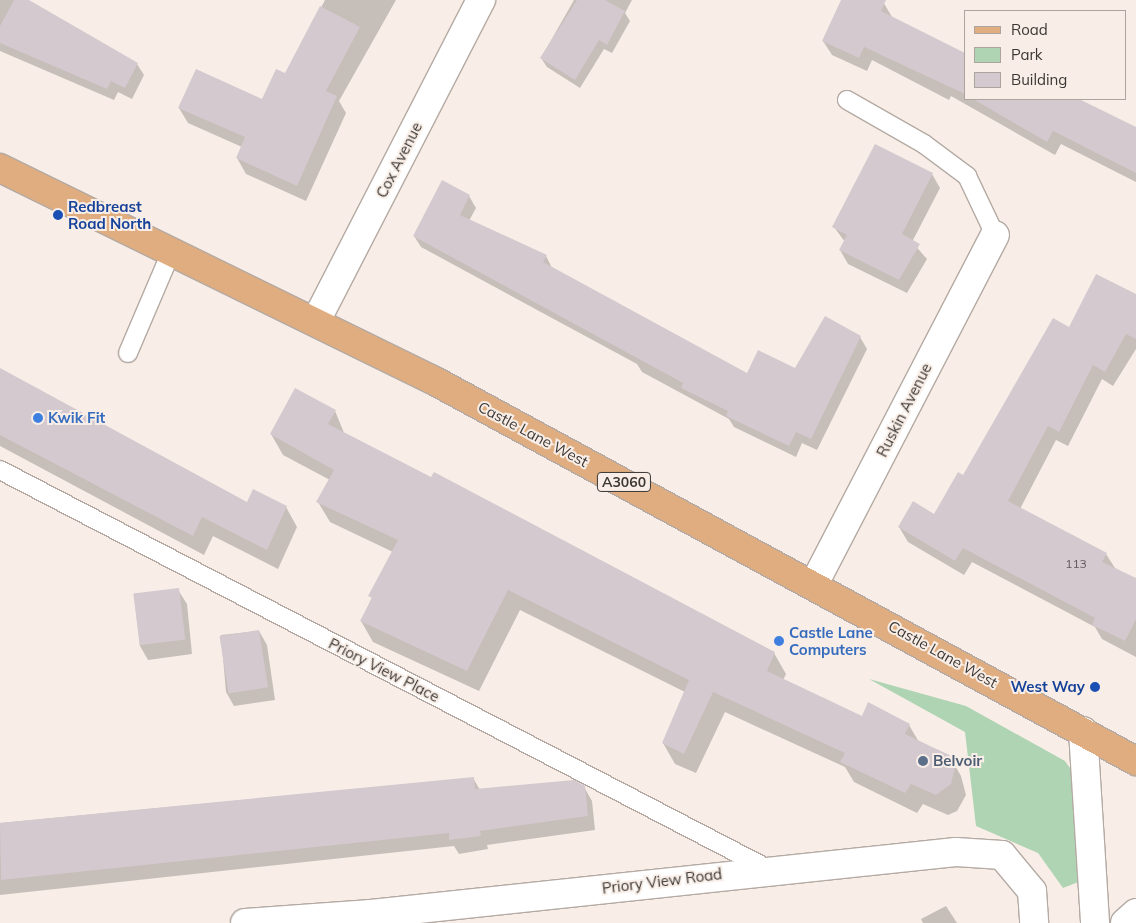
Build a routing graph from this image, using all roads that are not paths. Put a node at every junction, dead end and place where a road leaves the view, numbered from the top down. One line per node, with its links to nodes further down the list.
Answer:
1 (481, 0): 6 (street, Cox Avenue)
2 (847, 100): 4 (lane)
3 (0, 168): 5 (main road, Castle Lane West / A3060)
4 (995, 235): 9 (street, Ruskin Avenue)
5 (172, 250): 6 (main road, Castle Lane West / A3060); 7 (lane)
6 (317, 319): 9 (main road, Castle Lane West / A3060)
7 (128, 353)
8 (0, 470): 12 (lane, Priory View Place)
9 (814, 584): 10 (main road, Castle Lane West / A3060)
10 (1083, 731): 11 (main road, Castle Lane West / A3060); 17 (street)
11 (1136, 761)
12 (768, 869): 14 (street, Priory View Road); 16 (street, Priory View Road)
13 (1136, 913): 18 (street)
14 (369, 919): 15 (street, Priory View Road)
15 (245, 923)
16 (1034, 923)
17 (1095, 923)
18 (1125, 923)

